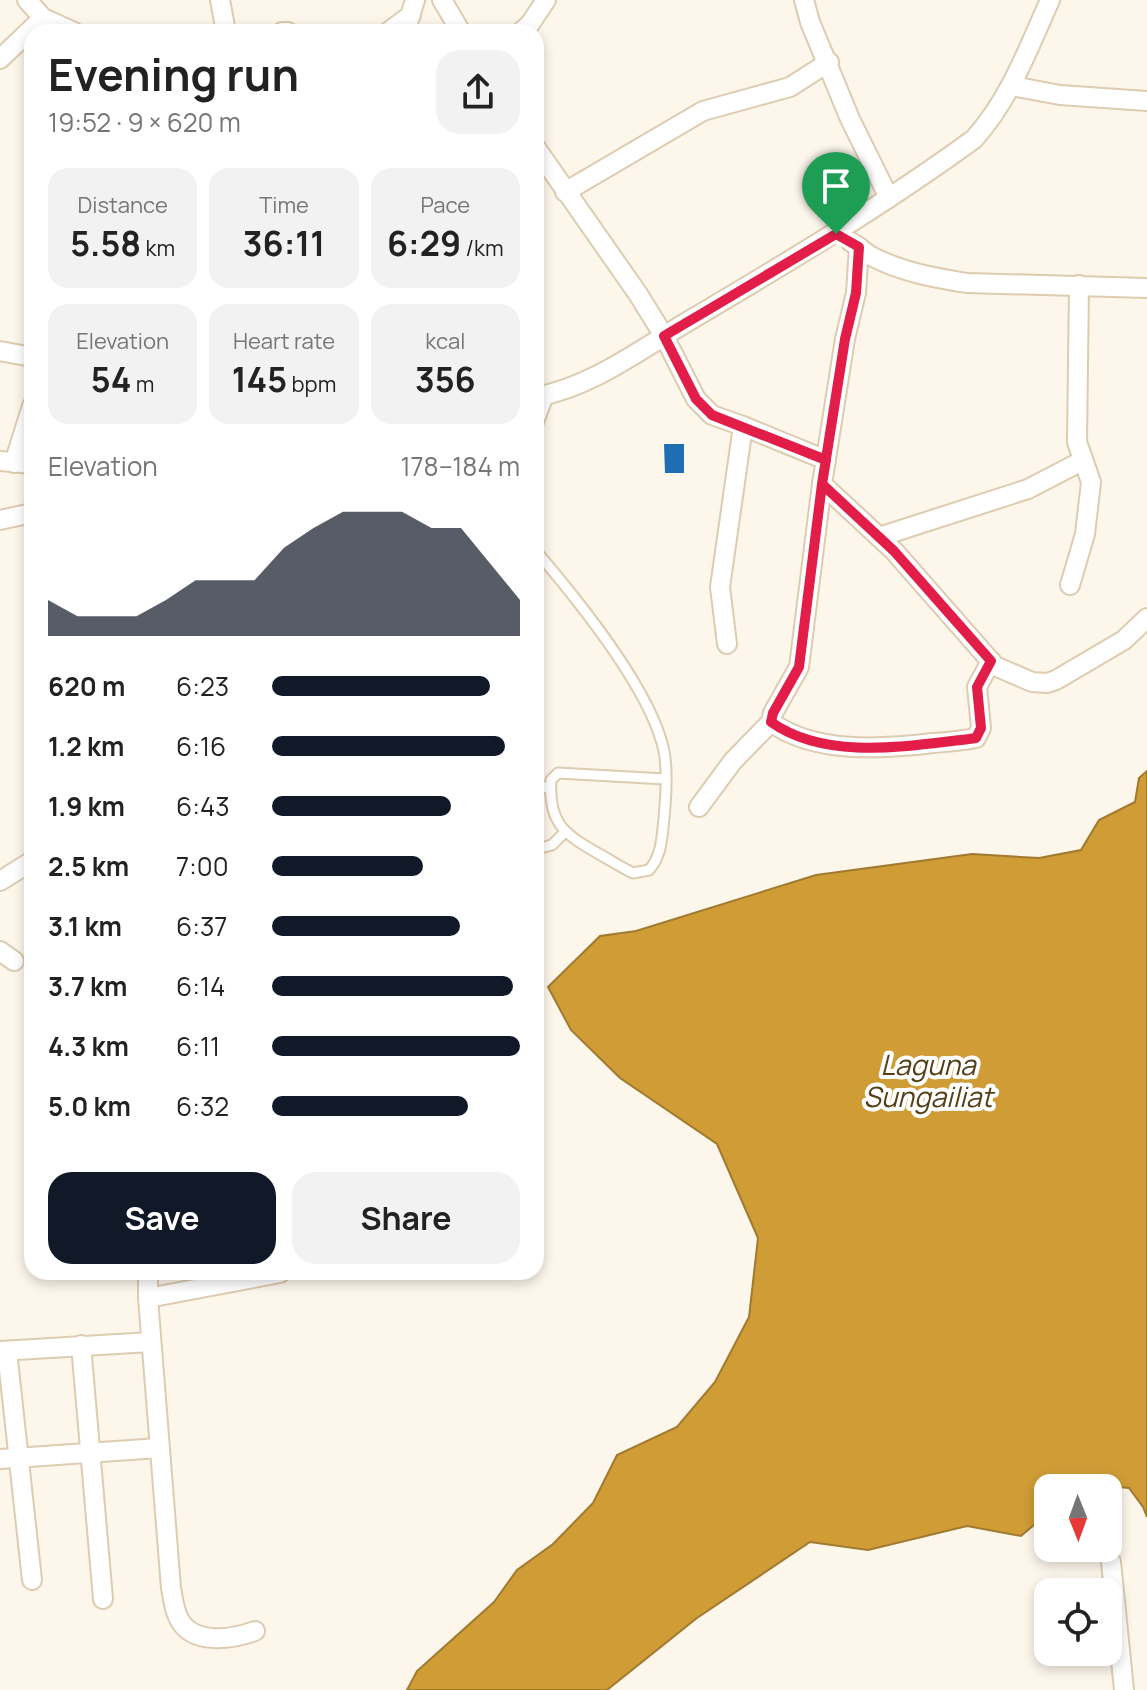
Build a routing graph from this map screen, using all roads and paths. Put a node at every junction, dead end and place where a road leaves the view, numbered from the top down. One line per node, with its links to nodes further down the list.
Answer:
1 (27, 0): 7 (street)
2 (220, 0): 10 (street)
3 (442, 0): 11 (street)
4 (546, 0): 12 (street)
5 (804, 0): 15 (street)
6 (1050, 0): 16 (street)
7 (43, 18): 8 (street); 9 (street)
8 (37, 24)
9 (56, 24)
10 (224, 24)
11 (456, 24)
12 (530, 24)
13 (24, 36): 14 (street)
14 (0, 59)
15 (829, 62): 19 (street); 20 (street)
16 (1012, 86): 17 (street); 20 (street)
17 (1147, 101)
18 (544, 160): 19 (street)
19 (565, 192): 25 (street)
20 (889, 198): 21 (street)
21 (836, 234): 22 (street); 25 (street)
22 (859, 247): 23 (street); 31 (street)
23 (1079, 285): 24 (street); 32 (street)
24 (1147, 288)
25 (664, 336): 28 (street); 29 (street)
26 (0, 351): 27 (street)
27 (24, 356)
28 (544, 396)
29 (743, 426): 31 (street); 41 (street)
30 (24, 433): 33 (street)
31 (826, 460): 34 (street)
32 (1082, 461): 37 (street); 39 (street)
33 (15, 463)
34 (822, 484): 37 (street); 43 (street)
35 (24, 515): 36 (street)
36 (0, 520)
37 (879, 537): 42 (street)
38 (544, 560): 44 (lane)
39 (1070, 585)
40 (1147, 618): 42 (street)
41 (727, 644)
42 (993, 664): 43 (street)
43 (771, 722): 47 (street)
44 (665, 779): 46 (lane); 48 (lane)
45 (544, 787): 46 (lane)
46 (550, 789): 48 (lane)
47 (699, 807)
48 (565, 832): 49 (lane)
49 (544, 847)
50 (24, 865): 51 (street)
51 (0, 881)
52 (148, 1280): 54 (street)
53 (243, 1280): 54 (street)
54 (148, 1298): 55 (street)
55 (151, 1342): 56 (street); 58 (street)
56 (81, 1345): 57 (street); 59 (street)
57 (4, 1351): 60 (street)
58 (159, 1448): 59 (street); 64 (street)
59 (91, 1453): 60 (street); 63 (street)
60 (9, 1458): 62 (street)
61 (1111, 1562): 65 (street)
62 (32, 1580)
63 (103, 1599)
64 (255, 1631)
65 (1124, 1690)

